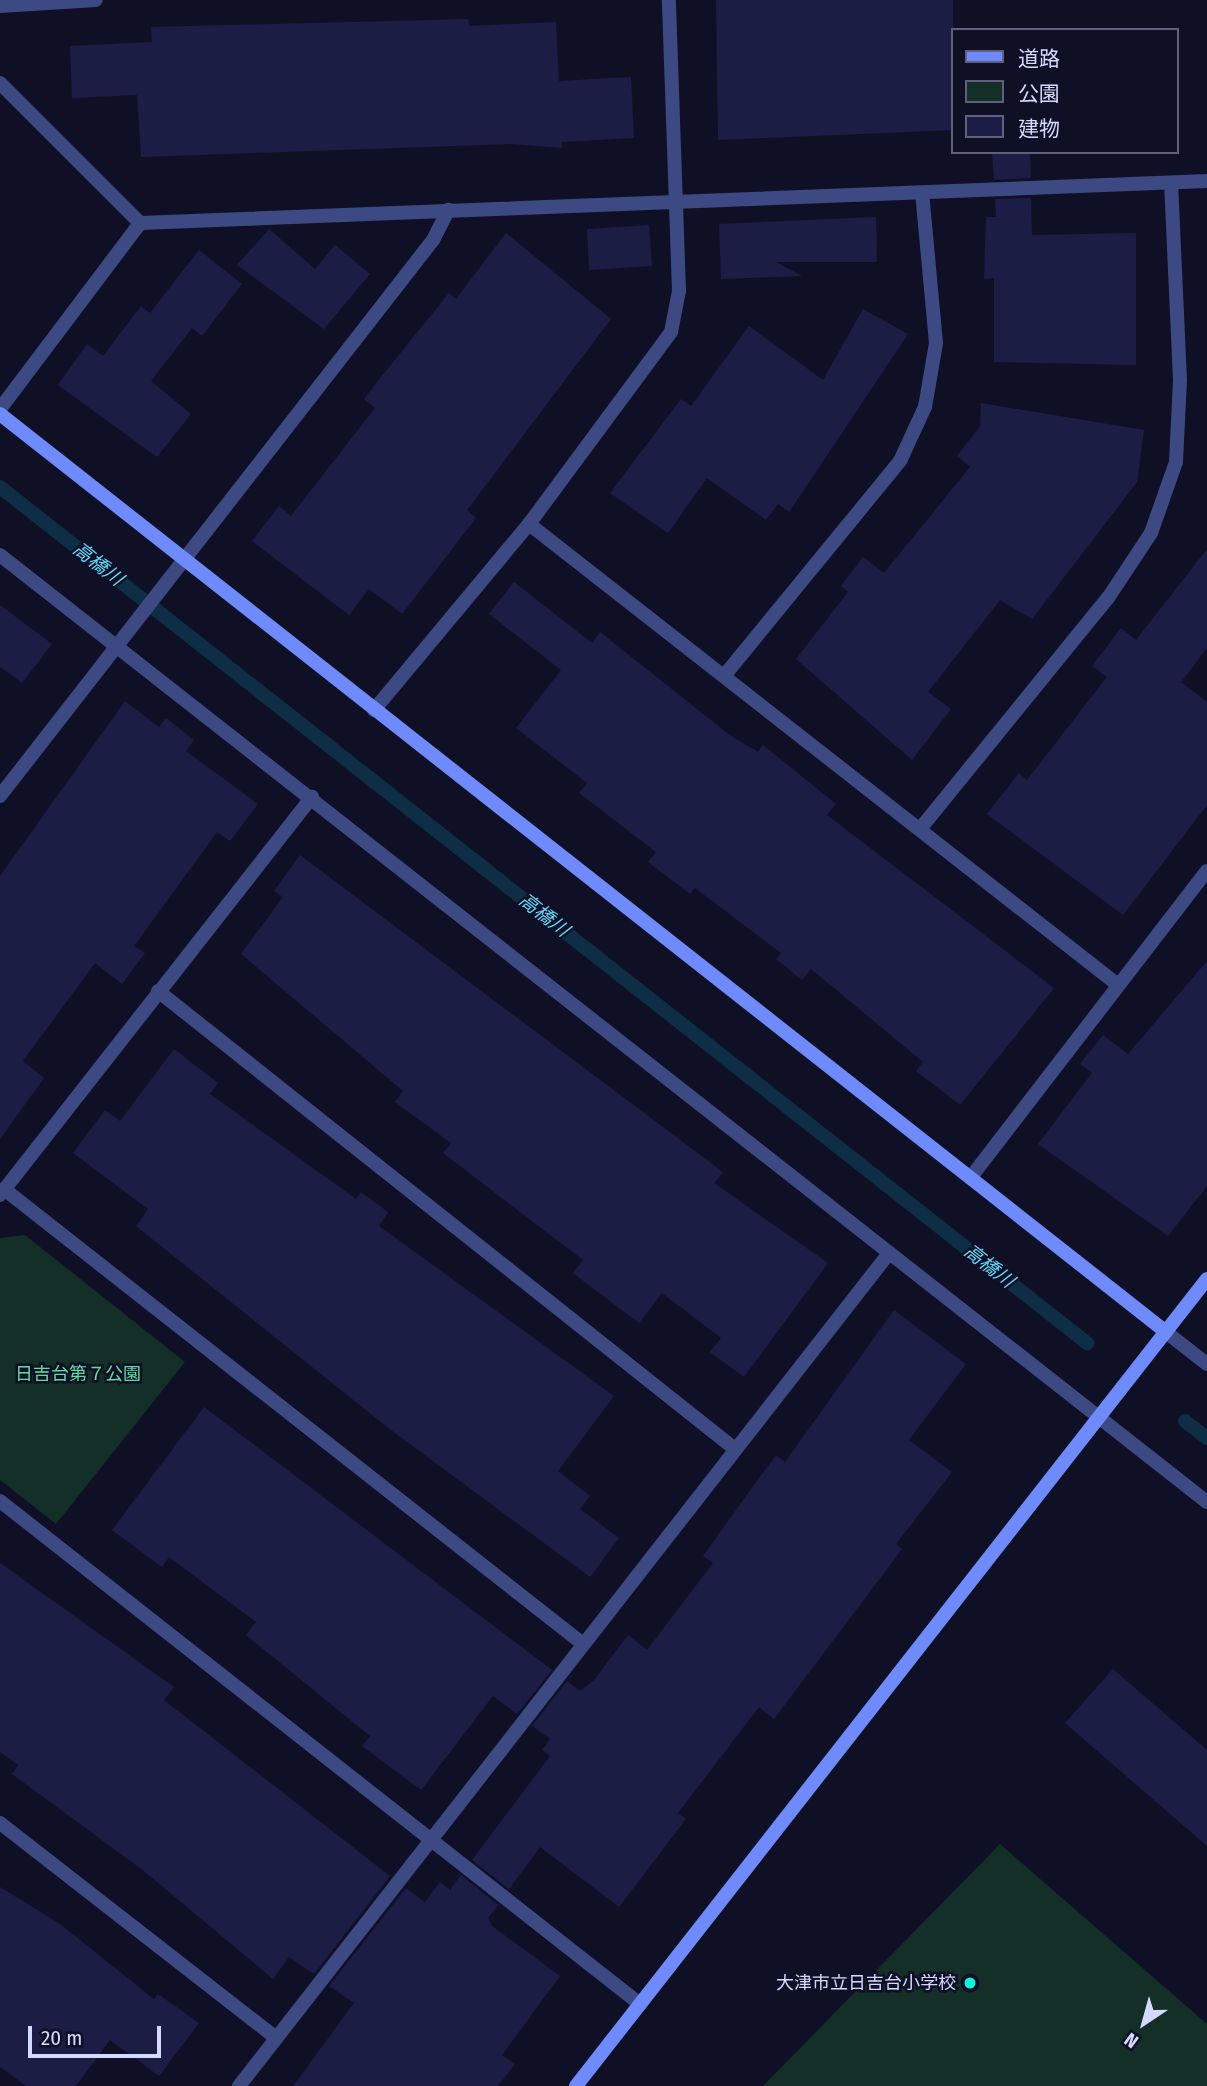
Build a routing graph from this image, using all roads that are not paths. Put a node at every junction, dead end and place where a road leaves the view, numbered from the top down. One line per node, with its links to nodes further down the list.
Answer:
1 (96, 0): 3 (street)
2 (669, 0): 8 (street)
3 (0, 6)
4 (0, 83): 10 (street)
5 (1207, 181): 6 (street)
6 (1171, 183): 7 (street); 21 (street)
7 (922, 193): 8 (street); 17 (street)
8 (677, 197): 9 (street); 13 (street)
9 (448, 210): 10 (street); 15 (street)
10 (140, 223): 11 (street)
11 (0, 408)
12 (0, 414): 15 (street)
13 (529, 524): 17 (street); 18 (street)
14 (0, 555): 16 (street)
15 (185, 558): 16 (street); 18 (street)
16 (119, 644): 19 (street); 20 (street)
17 (724, 676): 21 (street)
18 (374, 710): 25 (street)
19 (0, 796)
20 (312, 797): 24 (street); 27 (street)
21 (920, 830): 23 (street)
22 (1207, 871): 23 (street)
23 (1118, 985): 25 (street)
24 (159, 991): 26 (street); 32 (street)
25 (971, 1177): 29 (street)
26 (2, 1192): 35 (street)
27 (889, 1253): 31 (street); 32 (street)
28 (1207, 1279): 29 (street)
29 (1166, 1332): 30 (street); 31 (street)
30 (1207, 1364)
31 (1099, 1417): 34 (street); 38 (street)
32 (735, 1449): 35 (street)
33 (0, 1501): 37 (street)
34 (1207, 1502)
35 (583, 1644): 37 (street)
36 (0, 1823): 39 (street)
37 (431, 1840): 38 (street); 39 (street)
38 (639, 2004): 41 (street)
39 (276, 2038): 40 (street)
40 (239, 2086)
41 (576, 2086)

